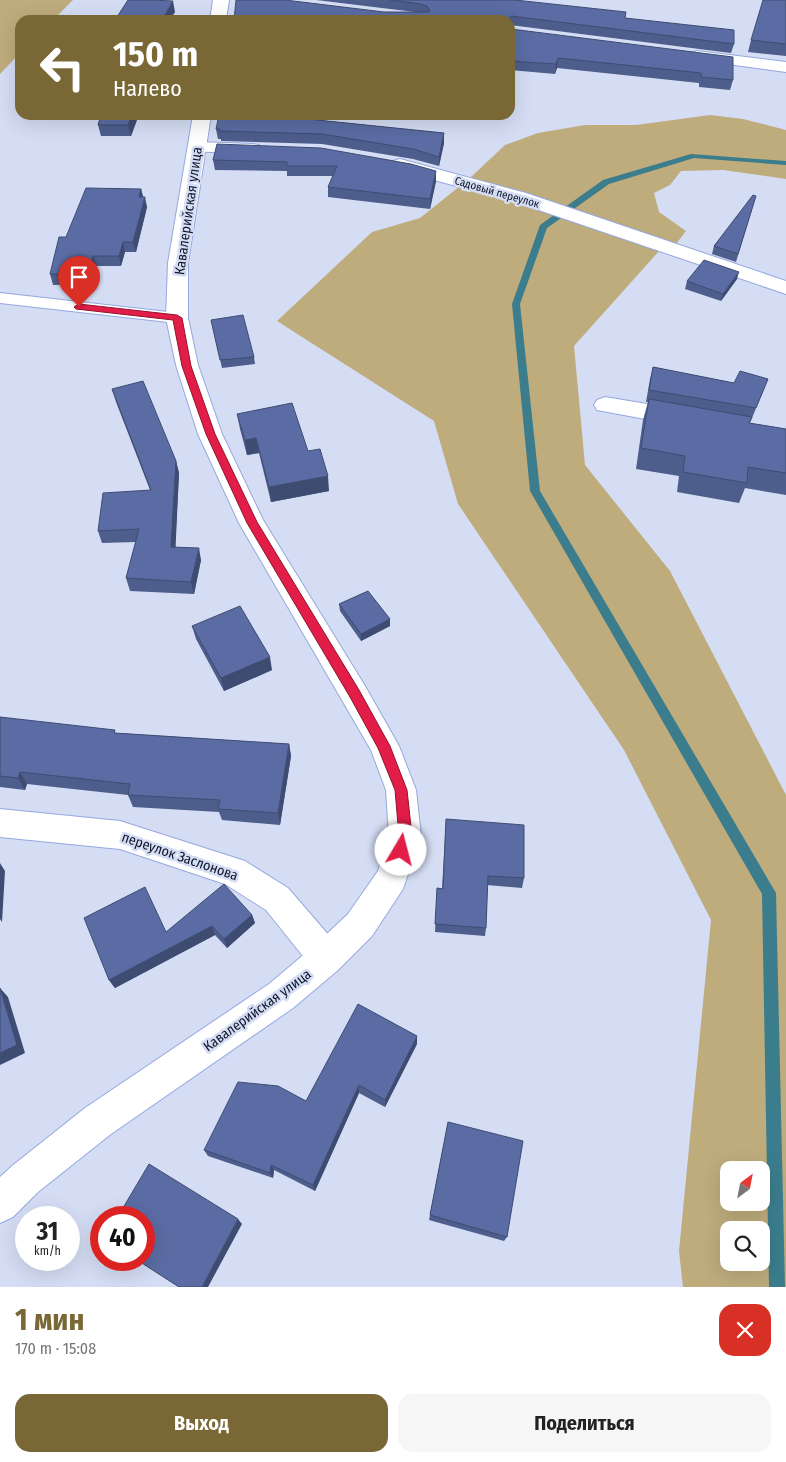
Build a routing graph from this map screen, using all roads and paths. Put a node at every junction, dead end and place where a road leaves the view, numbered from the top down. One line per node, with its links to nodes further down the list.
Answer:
1 (221, 0): 2 (street)
2 (219, 15)
3 (678, 53): 4 (street)
4 (786, 67)
5 (201, 120): 6 (street, Кавалерийская улица)
6 (197, 147): 7 (street); 11 (street, Кавалерийская улица)
7 (275, 149)
8 (386, 162): 9 (street, Садовый переулок)
9 (786, 288)
10 (0, 298): 11 (lane)
11 (177, 318): 15 (street, Кавалерийская улица)
12 (604, 404): 13 (street)
13 (700, 421)
14 (0, 823): 15 (street, переулок Заслонова)
15 (326, 958): 16 (street, Кавалерийская улица)
16 (0, 1204)

